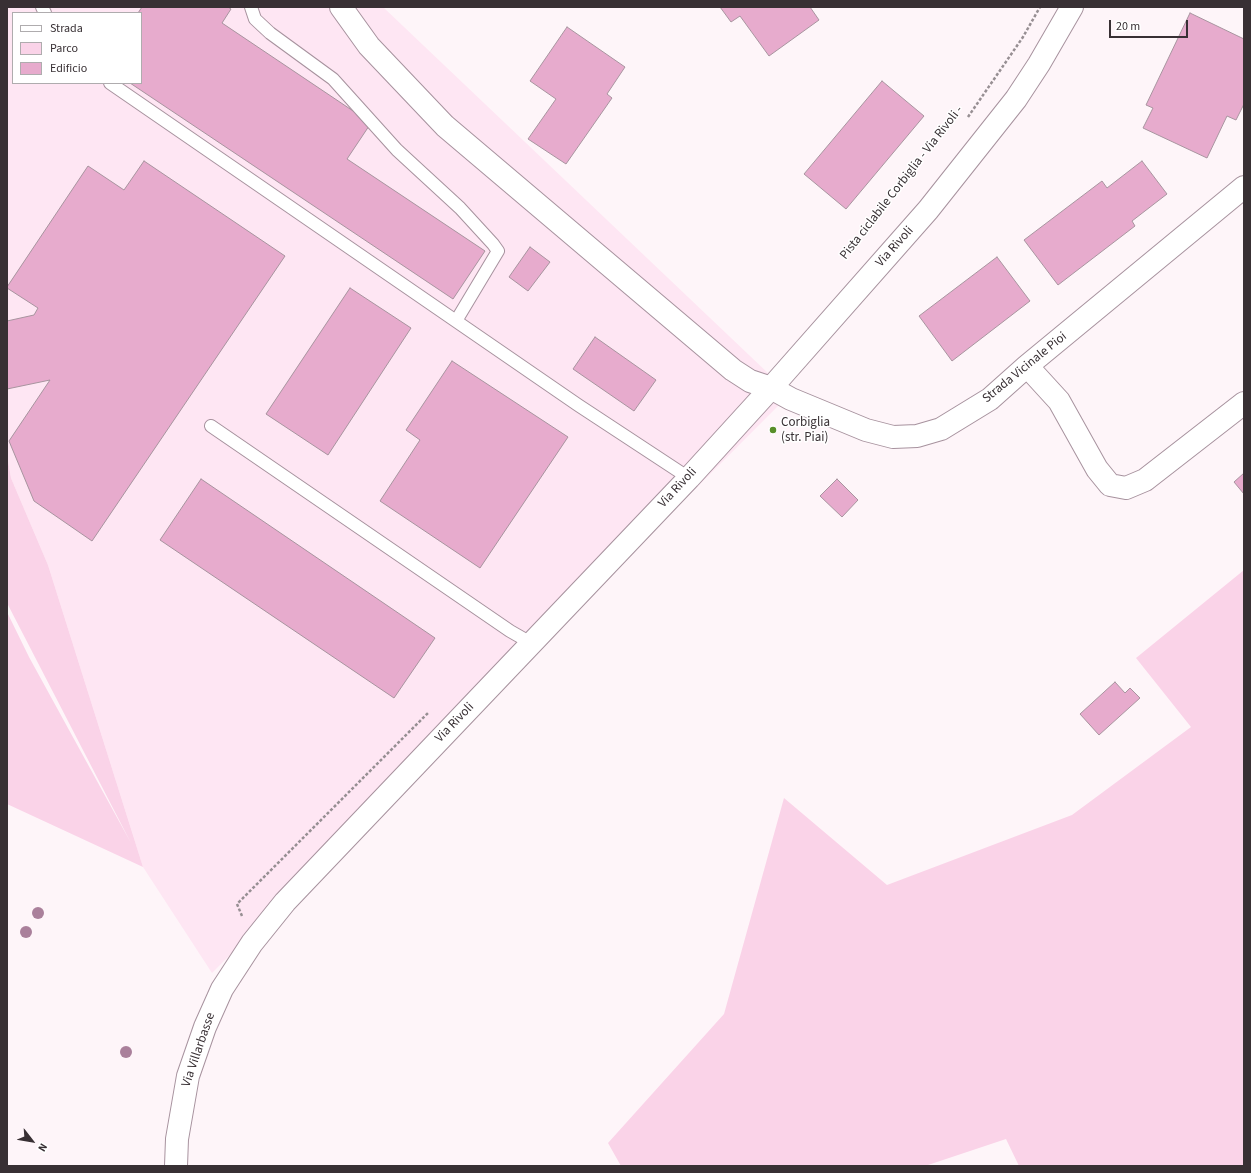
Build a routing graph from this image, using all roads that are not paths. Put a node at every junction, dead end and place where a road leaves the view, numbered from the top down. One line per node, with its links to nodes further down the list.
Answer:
1 (251, 7): 6 (lane)
2 (341, 7): 8 (street, Strada Vicinale Pioi)
3 (1072, 7): 8 (street, Via Rivoli)
4 (111, 84): 6 (lane)
5 (1244, 188): 7 (street, Strada Vicinale Pioi)
6 (456, 321): 11 (lane)
7 (1027, 366): 8 (street, Strada Vicinale Pioi); 9 (street)
8 (771, 388): 11 (street, Via Rivoli)
9 (1244, 403)
10 (211, 426): 12 (lane)
11 (689, 478): 12 (street, Via Rivoli)
12 (531, 643): 13 (street, Via Rivoli)
13 (252, 943): 14 (street, Via Villarbasse)
14 (176, 1166)

